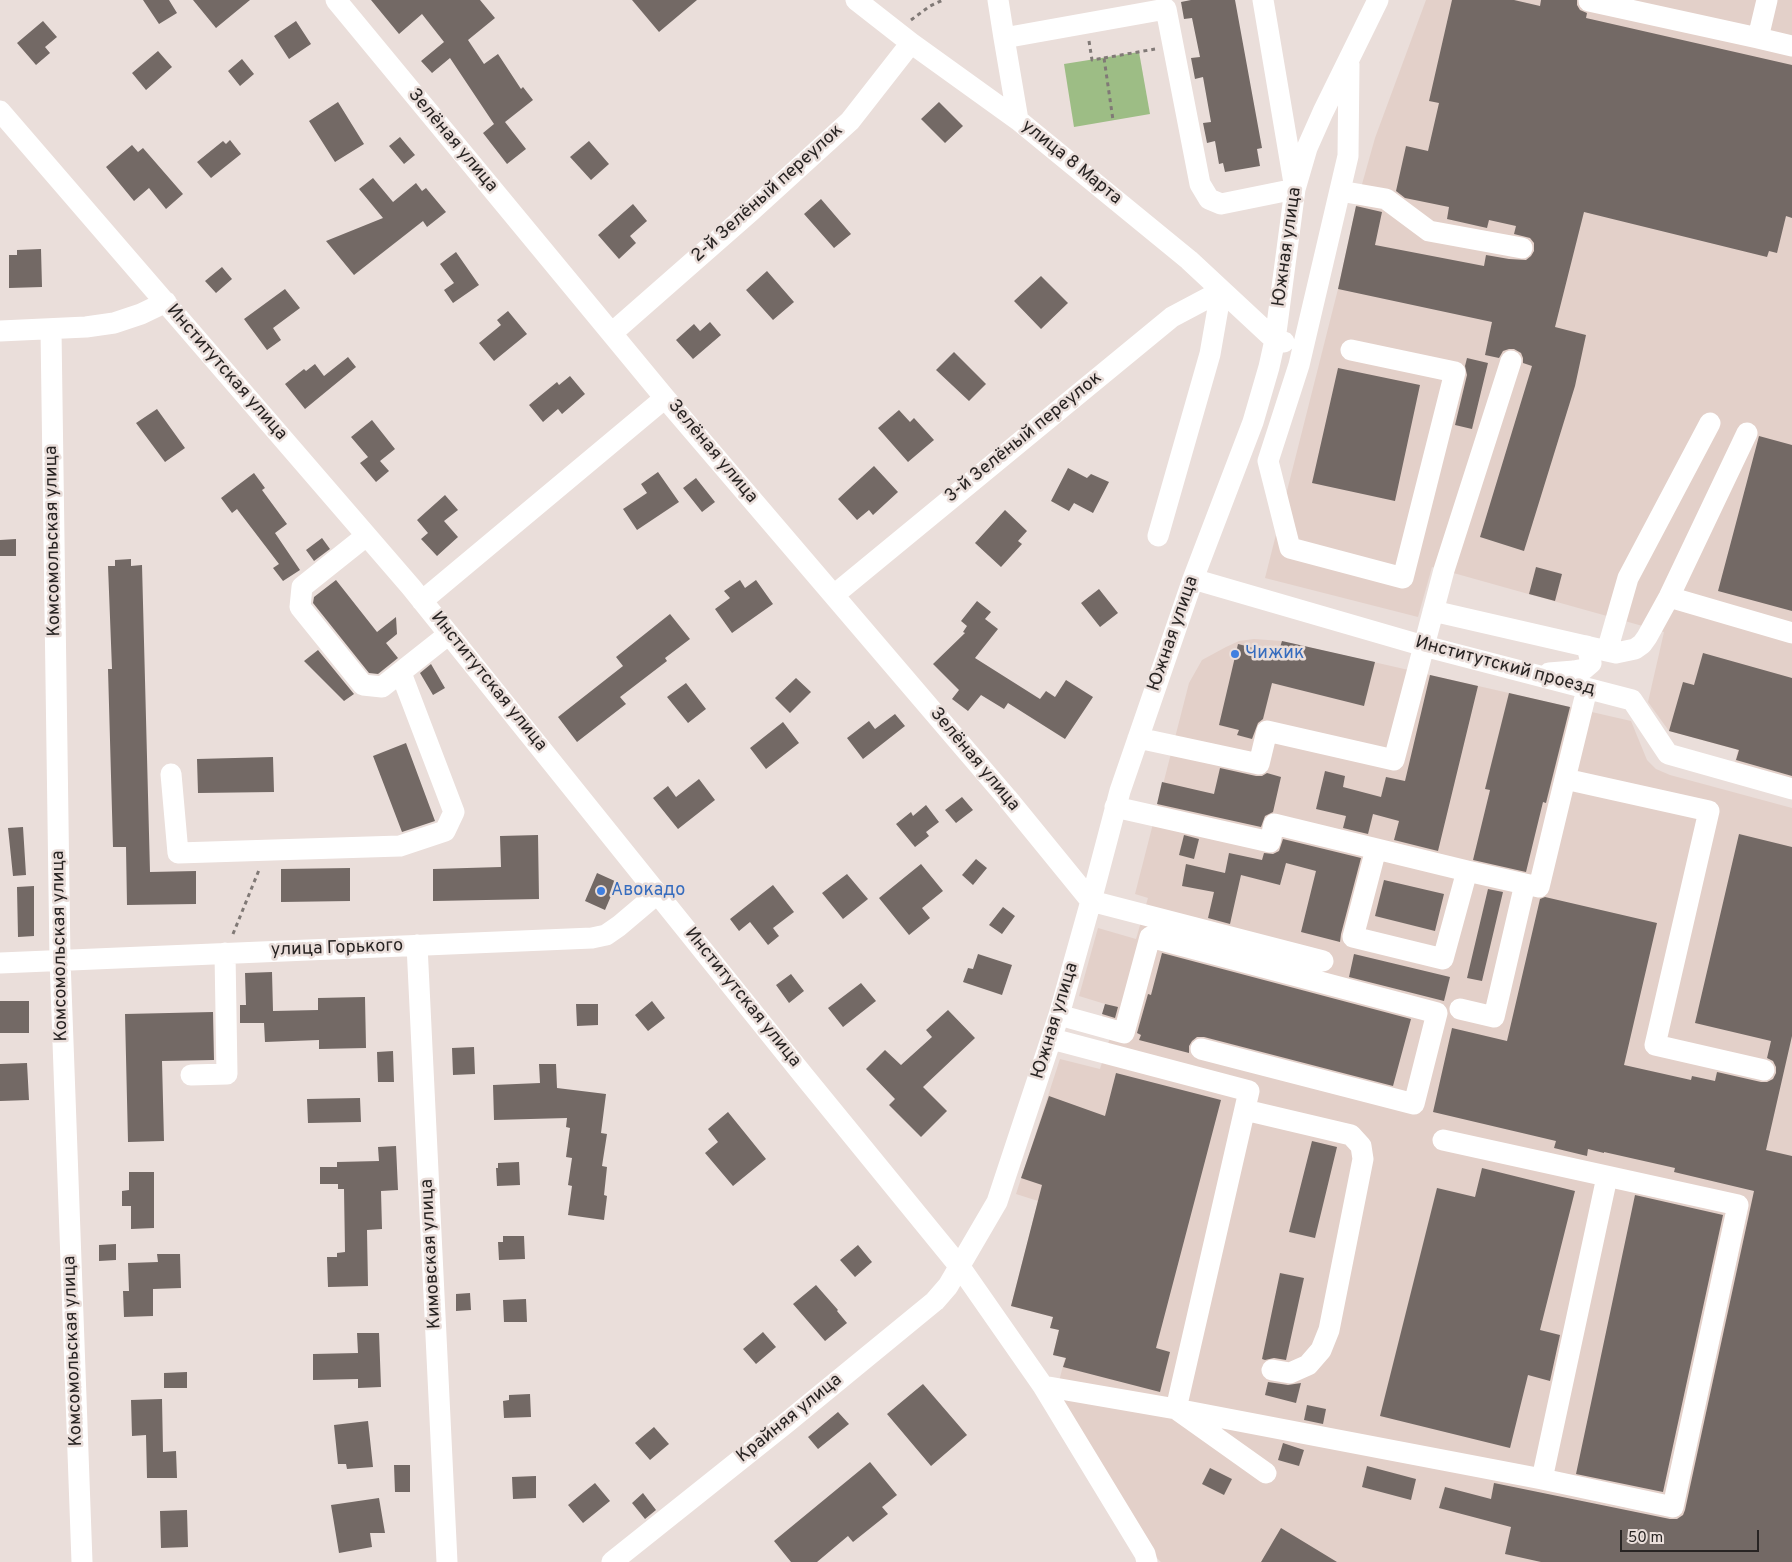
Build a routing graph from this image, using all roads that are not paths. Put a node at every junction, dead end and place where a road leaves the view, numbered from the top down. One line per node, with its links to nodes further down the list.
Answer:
1 (336, 0): 22 (street, Зелёная улица)
2 (856, 0): 8 (street, улица 8 Марта)
3 (998, 0): 9 (street)
4 (1263, 0): 15 (street)
5 (1378, 0): 12 (street, Южная улица)
6 (1589, 0): 10 (street)
7 (1767, 0): 10 (street)
8 (904, 37): 14 (street, улица 8 Марта); 22 (street, 2-й Зелёный переулок)
9 (1004, 38): 14 (street); 15 (street)
10 (1758, 38): 11 (street)
11 (1792, 46)
12 (1349, 59): 15 (street, Южная улица); 16 (street)
13 (0, 111): 19 (street, Институтская улица)
14 (1018, 120): 18 (street, улица 8 Марта)
15 (1295, 189): 23 (street, Южная улица)
16 (1340, 191): 17 (street); 24 (street)
17 (1522, 248)
18 (1221, 291): 23 (street, улица 8 Марта); 31 (street); 33 (street, 3-й Зелёный переулок)
19 (166, 302): 20 (street); 30 (street, Институтская улица)
20 (51, 330): 21 (street); 57 (street, Комсомольская улица)
21 (0, 332)
22 (612, 333): 27 (street, Зелёная улица)
23 (1275, 340): 24 (street); 32 (street, Южная улица)
24 (1304, 345): 25 (street)
25 (1351, 350)
26 (1511, 361): 36 (street)
27 (665, 398): 33 (street, Зелёная улица); 35 (street)
28 (1710, 423): 41 (street)
29 (1747, 433): 34 (street)
30 (366, 536): 35 (street, Институтская улица); 42 (street)
31 (1158, 536)
32 (1193, 579): 39 (street, Институтский проезд); 45 (street, Южная улица)
33 (834, 595): 54 (street, Зелёная улица)
34 (1668, 597): 37 (street); 41 (street)
35 (422, 601): 38 (street, Институтская улица)
36 (1433, 611): 39 (street); 40 (street)
37 (1792, 633)
38 (449, 634): 42 (street); 53 (street, Институтская улица)
39 (1424, 646): 43 (street, Институтский проезд); 45 (street)
40 (1587, 646): 41 (street); 43 (street)
41 (1607, 651)
42 (401, 673): 46 (street)
43 (1531, 674): 44 (street, Институтский проезд)
44 (1587, 689): 47 (street); 48 (street, Институтский проезд)
45 (1138, 738): 49 (street, Южная улица)
46 (171, 774)
47 (1565, 779): 52 (street); 64 (street)
48 (1792, 789)
49 (1115, 807): 50 (street); 54 (street, Южная улица)
50 (1376, 849): 51 (street); 51 (street)
51 (1467, 870): 52 (street)
52 (1525, 884): 60 (street)
53 (658, 893): 55 (street, улица Горького); 69 (street, Институтская улица)
54 (1091, 901): 58 (street); 61 (street, Южная улица)
55 (418, 945): 56 (street, улица Горького); 77 (street, Кимовская улица)
56 (225, 953): 57 (street, улица Горького); 65 (street)
57 (60, 960): 59 (street, улица Горького); 76 (street, Комсомольская улица)
58 (1324, 961)
59 (0, 963)
60 (1460, 1009)
61 (1059, 1014): 62 (street, Южная улица); 63 (street)
62 (1052, 1039): 66 (street); 69 (street, Южная улица)
63 (1201, 1049)
64 (1764, 1070)
65 (191, 1075)
66 (1245, 1110): 70 (street); 72 (street)
67 (1442, 1140): 68 (street)
68 (1607, 1177): 74 (street); 74 (street)
69 (960, 1267): 71 (street, Институтская улица); 78 (street, Крайняя улица)
70 (1272, 1370)
71 (1043, 1386): 72 (street); 75 (street, Институтская улица)
72 (1176, 1409): 73 (street); 74 (street)
73 (1266, 1473)
74 (1542, 1479)
75 (1148, 1559)
76 (82, 1562)
77 (447, 1562)
78 (612, 1562)

